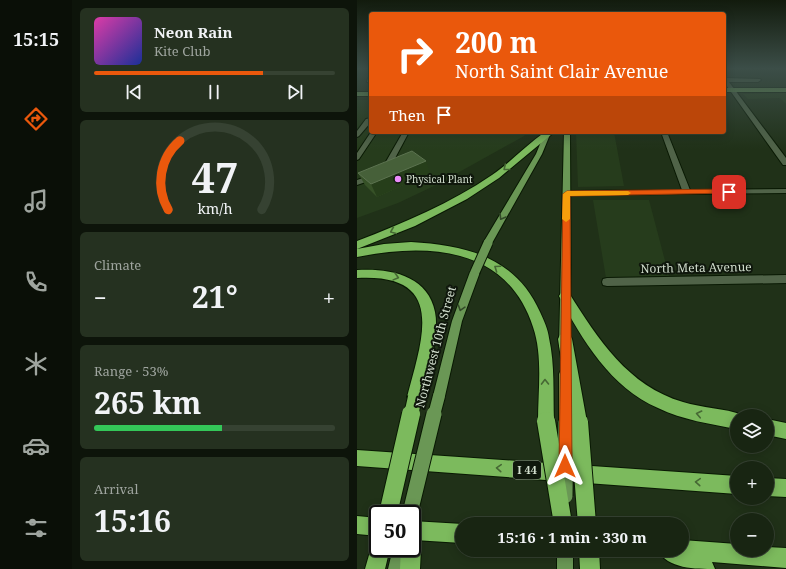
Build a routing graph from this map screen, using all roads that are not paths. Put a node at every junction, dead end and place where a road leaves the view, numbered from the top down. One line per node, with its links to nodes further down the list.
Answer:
1 (737, 96): 11 (street)
2 (369, 120): 9 (street)
3 (373, 134): 10 (street)
4 (405, 134): 12 (street)
5 (547, 134): 16 (highway, one-way to 16)
6 (548, 134): 32 (main road, Northwest 10th Street, one-way to 32, bridge)
7 (567, 134): 15 (main road)
8 (665, 134): 14 (street)
9 (357, 135)
10 (357, 158)
11 (786, 163)
12 (357, 183)
13 (786, 191): 14 (street)
14 (687, 192): 15 (street)
15 (567, 194): 21 (main road)
16 (357, 245)
17 (357, 253): 33 (highway, one-way to 17, bridge)
18 (357, 274): 31 (highway, one-way to 31, bridge)
19 (786, 279): 20 (street, North Meta Avenue)
20 (607, 282)
21 (565, 296): 22 (main road); 23 (highway, one-way to 21)
22 (565, 339): 24 (highway)
23 (730, 420)
24 (572, 422): 34 (main road, bridge); 35 (highway, bridge)
25 (774, 428): 26 (highway)
26 (786, 430)
27 (357, 458): 28 (highway, I 44, one-way to 27)
28 (730, 485)
29 (774, 487): 30 (highway)
30 (786, 488)
31 (390, 505)
32 (413, 505)
33 (563, 517)
34 (565, 517)
35 (586, 517)
36 (357, 526): 37 (highway)
37 (369, 527)
38 (421, 531): 39 (highway)
39 (455, 533)
40 (689, 551): 47 (highway)
41 (378, 557): 48 (highway)
42 (399, 557): 49 (main road)
43 (411, 557): 50 (highway)
44 (565, 557): 51 (main road)
45 (589, 557): 52 (highway)
46 (682, 557): 53 (highway)
47 (786, 558)
48 (375, 569)
49 (396, 569)
50 (410, 569)
51 (565, 569)
52 (590, 569)
53 (705, 569)

